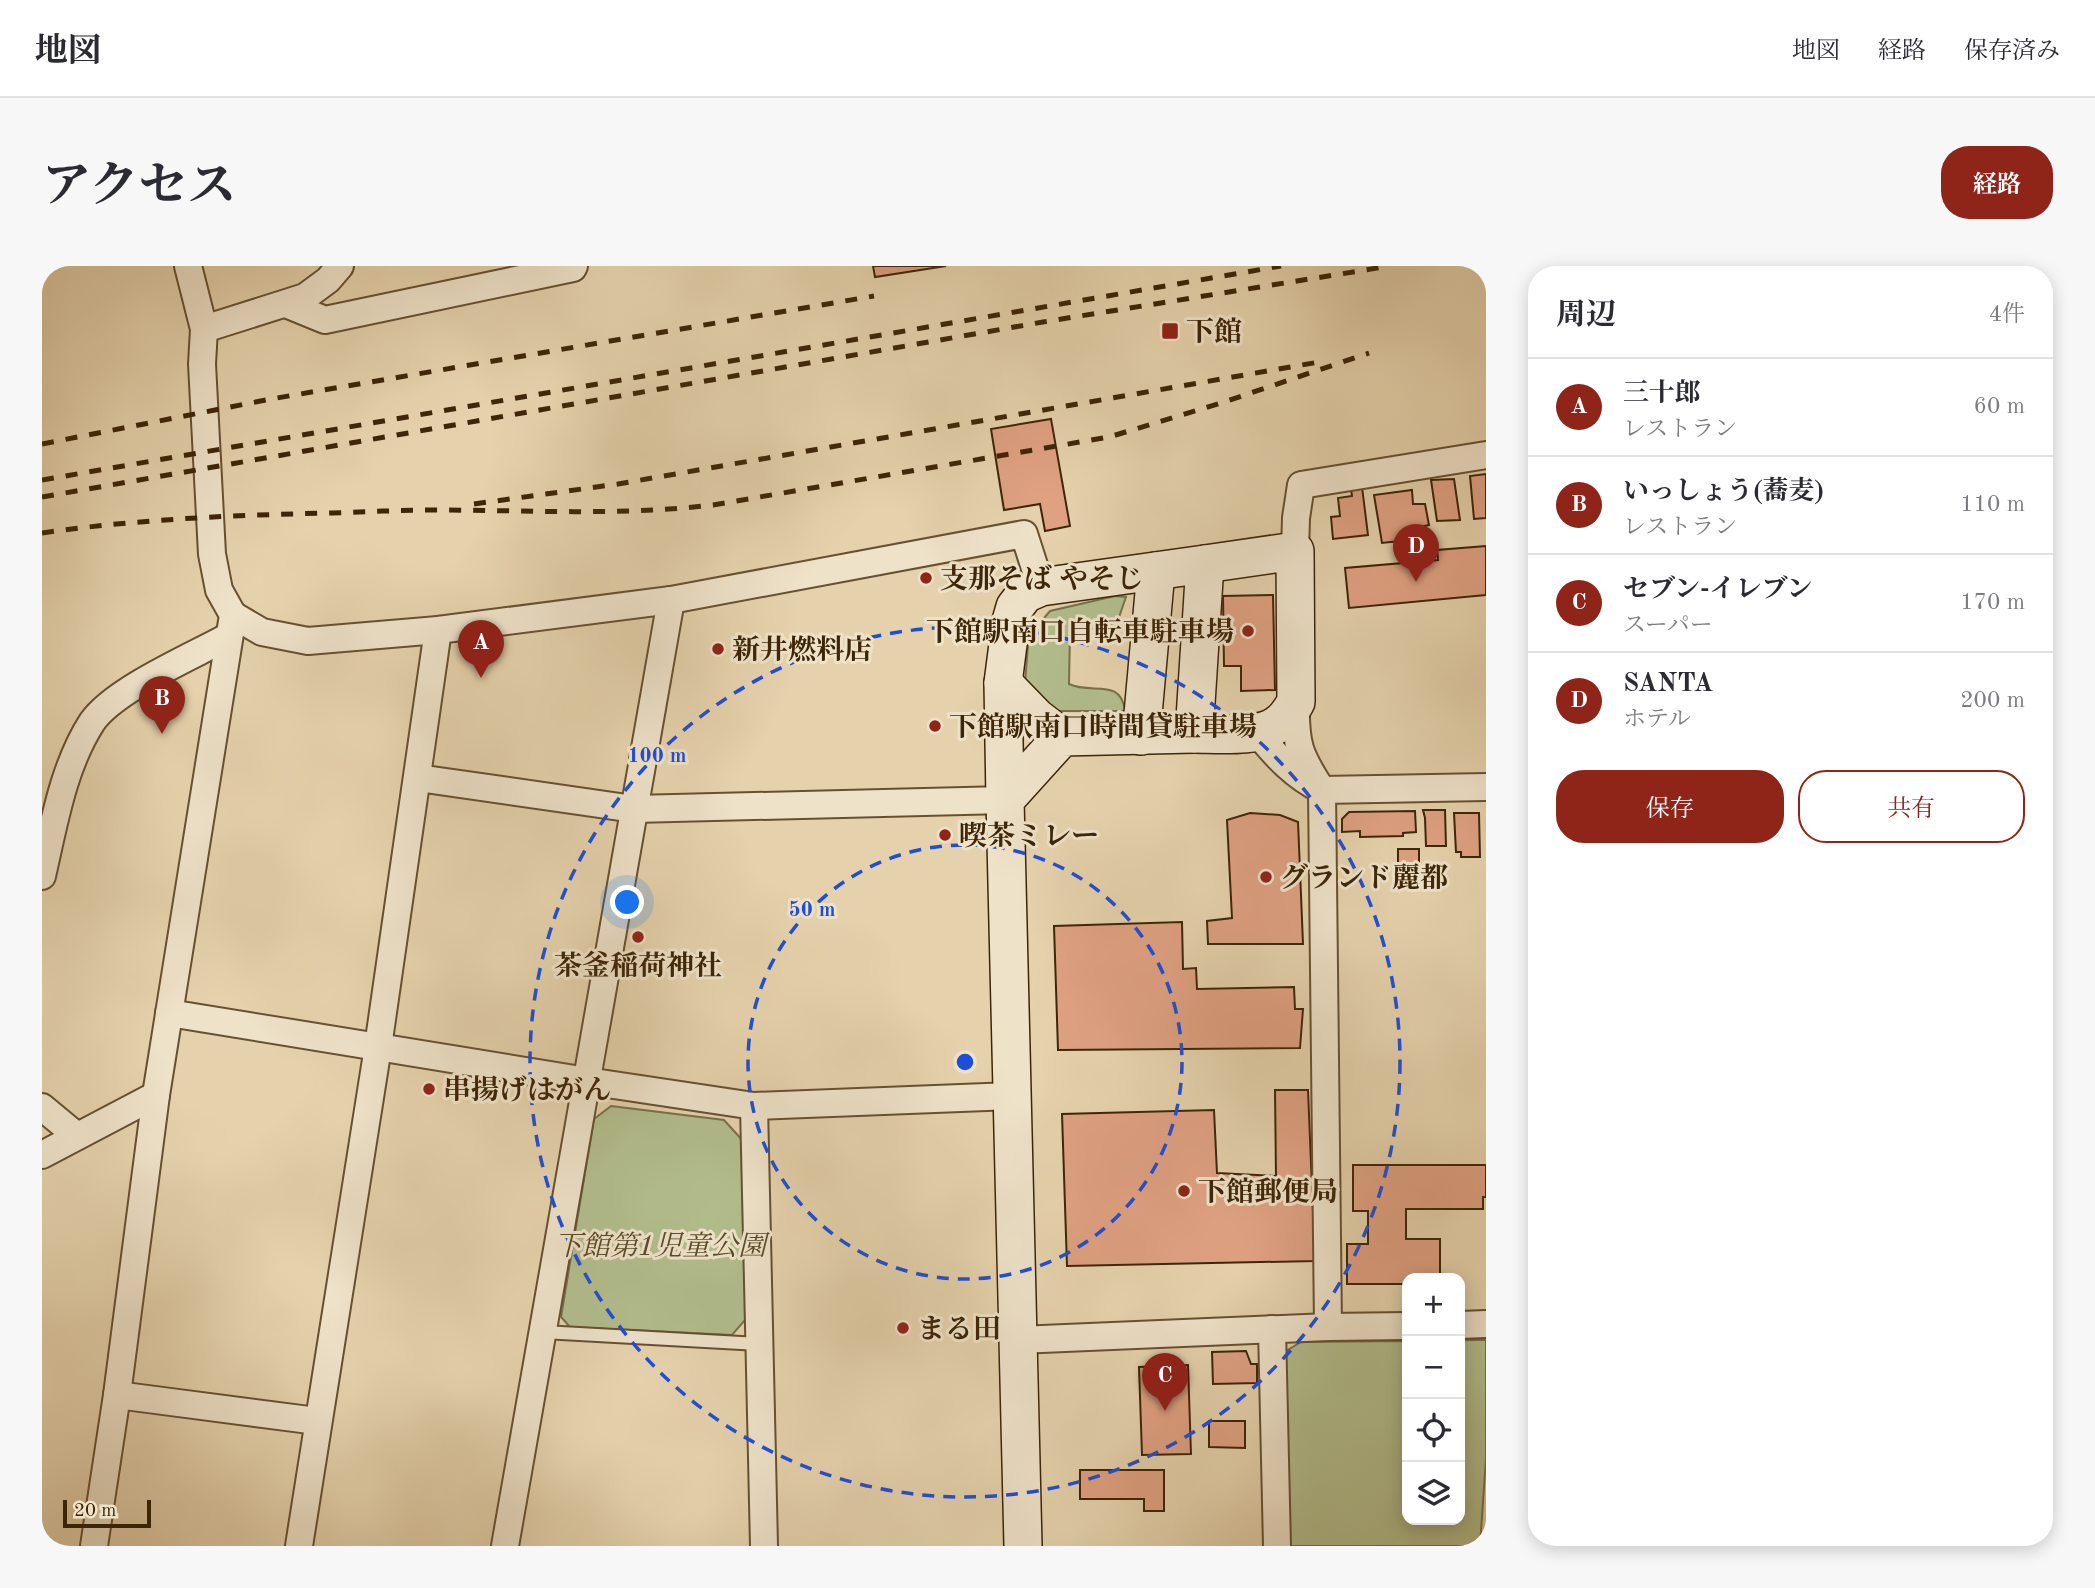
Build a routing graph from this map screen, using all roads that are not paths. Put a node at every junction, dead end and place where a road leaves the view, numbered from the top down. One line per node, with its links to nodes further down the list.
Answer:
1 (188, 266): 5 (street)
2 (340, 266): 4 (street)
3 (574, 266): 4 (street)
4 (286, 303): 5 (street)
5 (204, 329): 12 (street)
6 (1486, 455): 7 (street)
7 (1295, 551): 8 (street); 15 (street)
8 (1205, 564): 9 (street); 17 (street)
9 (1156, 571): 10 (street); 18 (street)
10 (1041, 587): 11 (street); 14 (street)
11 (671, 600): 13 (street); 24 (street)
12 (231, 625): 13 (street); 25 (street); 26 (street)
13 (438, 630): 20 (street)
14 (1003, 684): 19 (street); 23 (street)
15 (1296, 702): 16 (street); 22 (street)
16 (1256, 733): 17 (street); 22 (street)
17 (1194, 734): 18 (street)
18 (1141, 736): 19 (street)
19 (1062, 737): 23 (street)
20 (418, 778): 24 (street); 27 (street)
21 (1486, 787): 22 (street)
22 (1322, 790): 38 (street)
23 (1005, 800): 24 (street); 30 (street)
24 (634, 809): 28 (street)
25 (42, 876)
26 (169, 1013): 27 (street); 29 (street)
27 (378, 1046): 28 (street); 44 (street)
28 (587, 1081): 31 (street); 40 (street)
29 (156, 1095): 33 (street); 43 (street)
30 (1012, 1096): 31 (street); 41 (street)
31 (754, 1106): 42 (street)
32 (42, 1107): 33 (street)
33 (77, 1136): 34 (street)
34 (42, 1155)
35 (1465, 1325): 36 (street)
36 (1486, 1325)
37 (1402, 1326): 38 (street)
38 (1328, 1327): 39 (street)
39 (1272, 1329): 41 (street); 50 (street)
40 (543, 1332): 42 (lane); 47 (street)
41 (1018, 1340): 49 (street)
42 (759, 1344): 48 (street)
43 (117, 1395): 44 (street); 45 (street)
44 (317, 1421): 46 (street)
45 (94, 1546)
46 (299, 1546)
47 (505, 1546)
48 (764, 1546)
49 (1023, 1546)
50 (1277, 1546)

